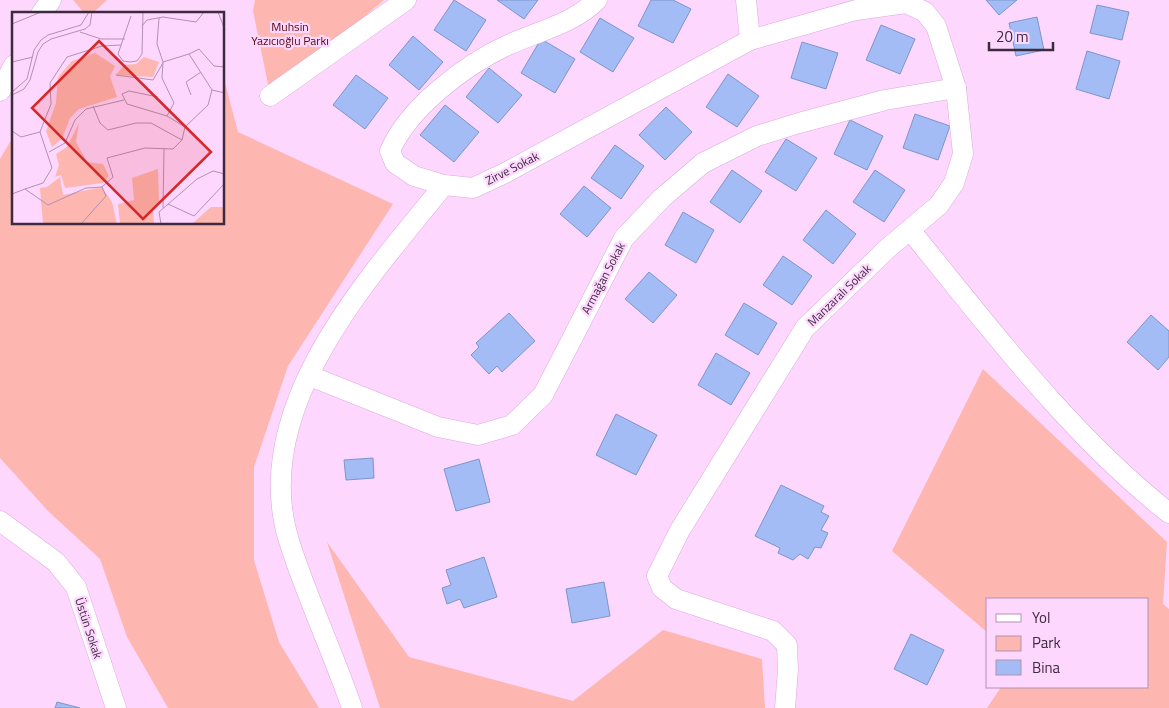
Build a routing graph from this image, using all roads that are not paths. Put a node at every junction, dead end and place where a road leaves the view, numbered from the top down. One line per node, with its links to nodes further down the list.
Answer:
1 (52, 0): 6 (street)
2 (406, 0): 11 (street)
3 (597, 0): 12 (street, Zirve Sokak)
4 (746, 0): 7 (street)
5 (906, 2): 7 (street, Manzaralı Sokak); 9 (street, Manzaralı Sokak)
6 (43, 12)
7 (750, 40): 12 (street, Zirve Sokak)
8 (12, 69): 10 (street)
9 (956, 88): 13 (street, Manzaralı Sokak); 14 (street, Armağan Sokak)
10 (0, 91)
11 (270, 96)
12 (444, 185): 14 (street)
13 (910, 230): 15 (street); 19 (street, Manzaralı Sokak)
14 (310, 376): 18 (street)
15 (1169, 513)
16 (0, 522): 17 (street, Üstün Sokak)
17 (116, 708)
18 (352, 708)
19 (784, 708)

